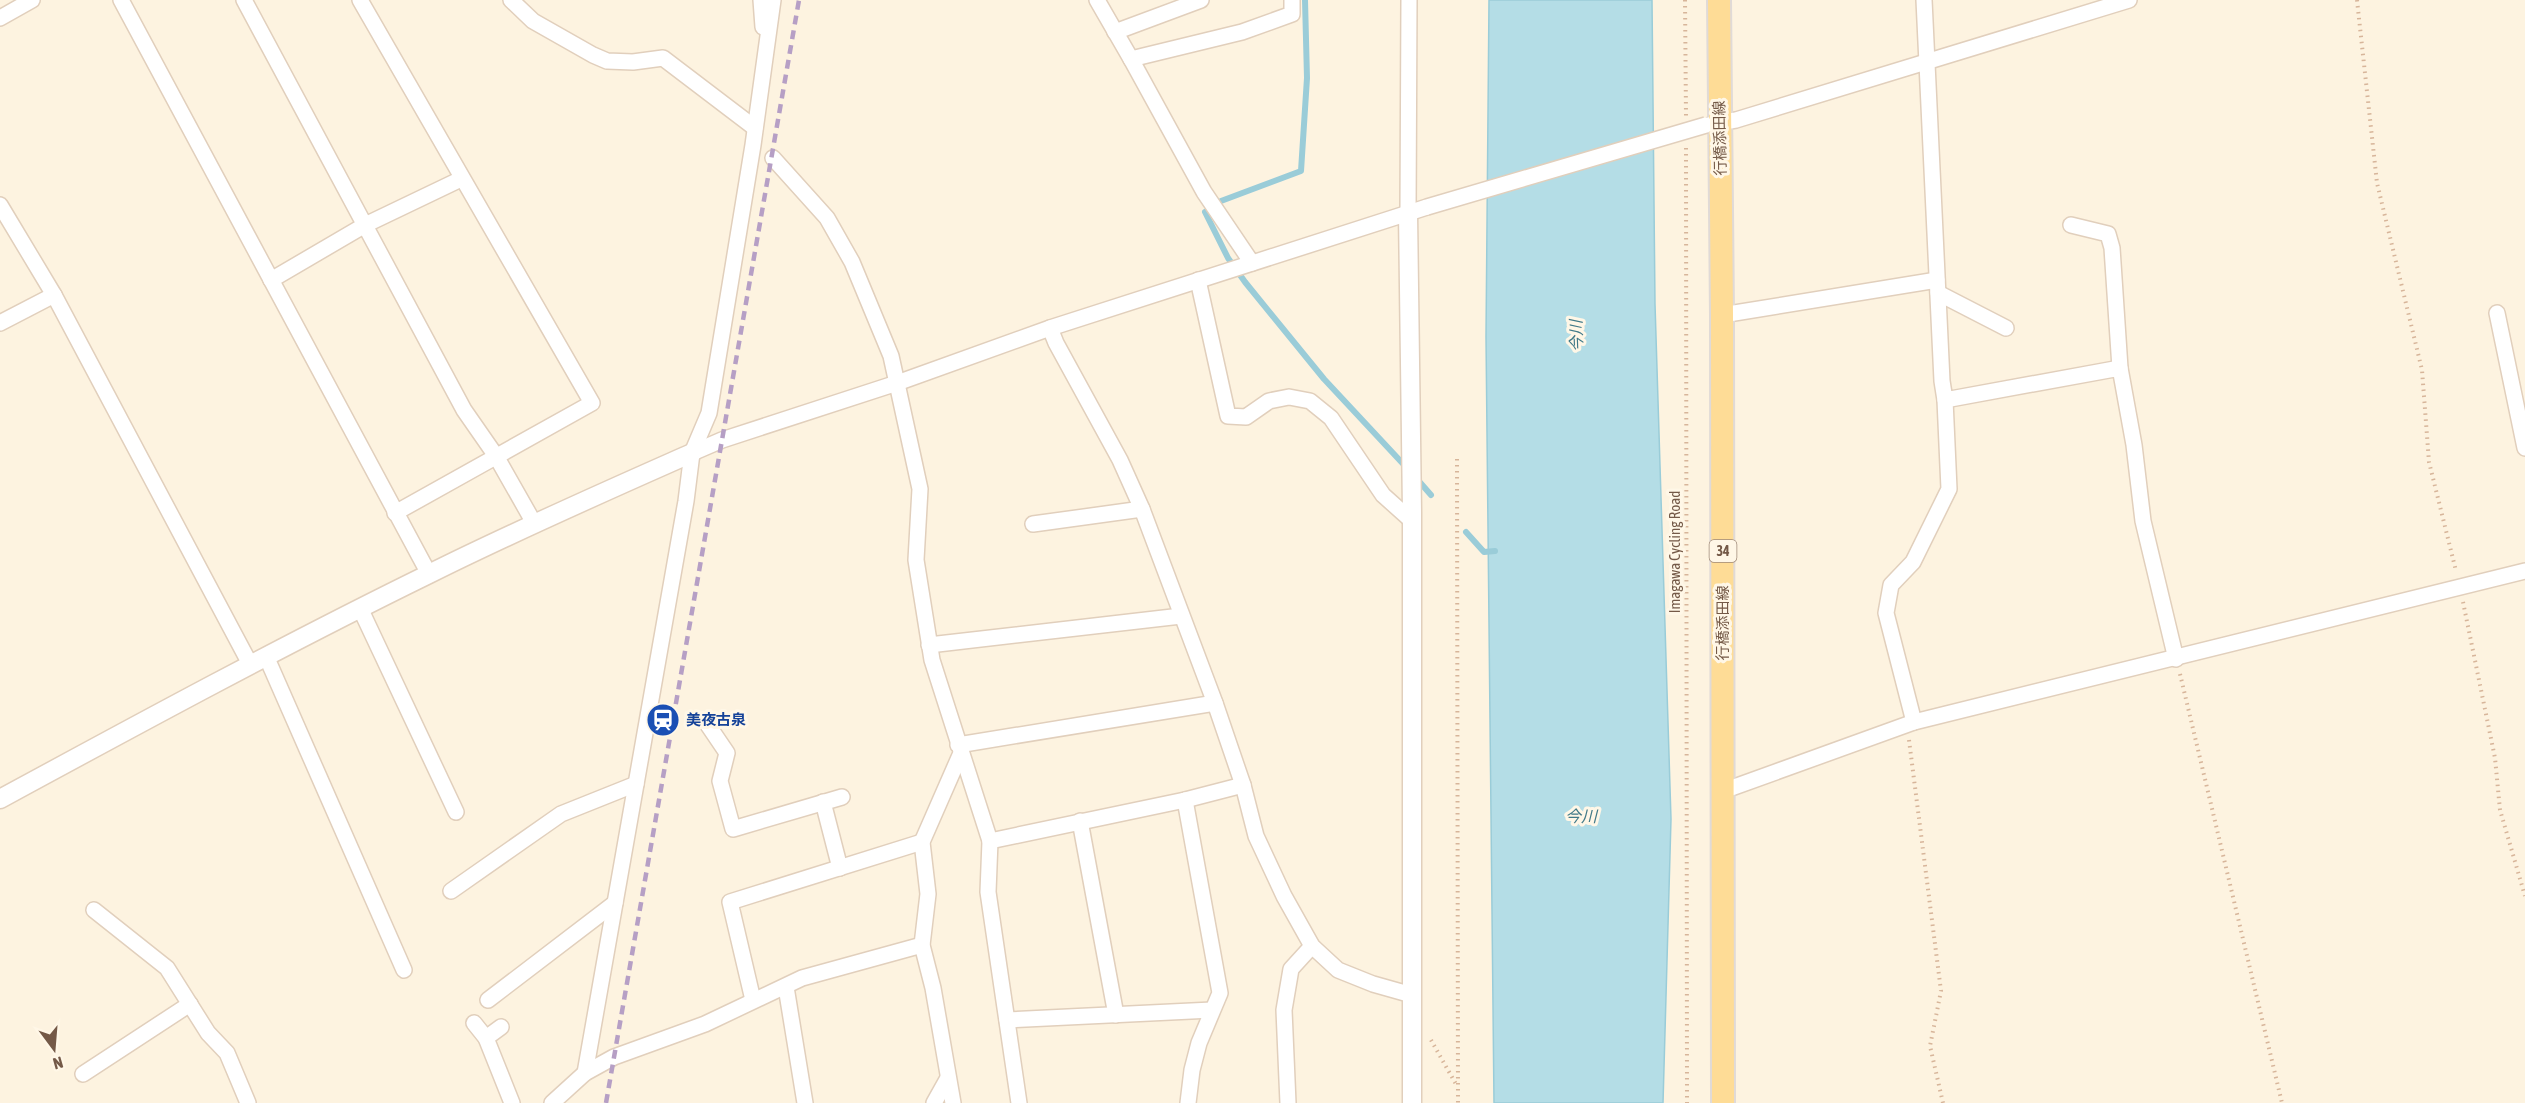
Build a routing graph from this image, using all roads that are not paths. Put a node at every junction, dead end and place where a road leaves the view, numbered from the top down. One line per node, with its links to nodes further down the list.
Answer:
1 (32, 0): 15 (street)
2 (121, 0): 29 (street)
3 (244, 0): 26 (street)
4 (360, 0): 23 (street)
5 (511, 0): 21 (street)
6 (761, 0): 17 (street)
7 (773, 0): 17 (street)
8 (1097, 0): 16 (street)
9 (1201, 0): 16 (street)
10 (1292, 0): 18 (street)
11 (1409, 0): 25 (street)
12 (1719, 0): 20 (main road, 行橋添田線 / 34)
13 (1924, 0): 19 (street)
14 (2129, 0): 19 (street)
15 (0, 18)
16 (1115, 32): 18 (street)
17 (764, 54): 21 (street)
18 (1131, 60): 28 (street)
19 (1927, 63): 20 (street); 31 (street)
20 (1713, 124): 25 (street, bridge); 34 (main road, 行橋添田線 / 34)
21 (755, 128): 42 (street)
22 (773, 158): 39 (street)
23 (461, 179): 26 (street); 43 (street)
24 (0, 205): 32 (street)
25 (1408, 213): 28 (street); 46 (street)
26 (365, 225): 29 (street); 43 (street)
27 (2071, 225): 38 (street)
28 (1250, 264): 30 (street)
29 (271, 280): 45 (street)
30 (1198, 280): 36 (street); 46 (street)
31 (1937, 286): 34 (street); 37 (street); 40 (street)
32 (54, 295): 35 (street); 55 (street)
33 (2497, 313): 41 (street)
34 (1722, 315): 62 (main road, 行橋添田線 / 34)
35 (0, 323)
36 (1050, 328): 39 (street); 44 (street)
37 (2006, 328)
38 (2120, 368): 40 (street); 54 (street)
39 (897, 383): 42 (street); 53 (street)
40 (1945, 400): 57 (street)
41 (2525, 448)
42 (692, 453): 47 (street); 60 (street)
43 (496, 456): 45 (street); 47 (street)
44 (1142, 509): 48 (street); 52 (street)
45 (395, 513): 50 (street)
46 (1412, 517): 79 (street)
47 (534, 523): 50 (street)
48 (1033, 524)
49 (2525, 571): 54 (street)
50 (429, 574): 51 (street)
51 (360, 608): 55 (street); 67 (street)
52 (1181, 616): 53 (street); 56 (street)
53 (929, 645): 59 (street)
54 (2176, 659): 57 (street)
55 (258, 660): 64 (street); 77 (street)
56 (1215, 703): 59 (street); 61 (street)
57 (1910, 723): 62 (street)
58 (708, 725): 66 (street)
59 (959, 749): 69 (street); 70 (street)
60 (636, 784): 72 (street); 73 (street)
61 (1244, 785): 65 (street); 76 (street)
62 (1723, 791): 102 (main road, 行橋添田線 / 34)
63 (842, 797): 66 (street)
64 (0, 799)
65 (1185, 800): 68 (street); 83 (street)
66 (823, 802): 71 (street)
67 (456, 812)
68 (1080, 821): 69 (street); 84 (street)
69 (990, 841): 85 (street)
70 (922, 842): 71 (street); 75 (street)
71 (840, 868): 81 (street)
72 (450, 891)
73 (615, 903): 80 (street); 89 (street)
74 (94, 910): 82 (street)
75 (922, 945): 78 (street); 91 (street)
76 (1311, 946): 79 (street); 100 (street)
77 (404, 970)
78 (786, 987): 81 (street); 95 (street)
79 (1412, 995): 101 (street)
80 (488, 1000)
81 (753, 1000): 89 (street)
82 (190, 1004): 90 (street); 92 (street)
83 (1212, 1010): 84 (street); 99 (street)
84 (1116, 1015): 85 (street)
85 (1007, 1020): 98 (street)
86 (474, 1023): 88 (street)
87 (501, 1027): 88 (street)
88 (486, 1038): 93 (street)
89 (585, 1073): 94 (street)
90 (83, 1074)
91 (948, 1078): 96 (street); 97 (street)
92 (248, 1103)
93 (512, 1103)
94 (552, 1103)
95 (805, 1103)
96 (934, 1103)
97 (953, 1103)
98 (1018, 1103)
99 (1188, 1103)
100 (1288, 1103)
101 (1412, 1103)
102 (1724, 1103)

